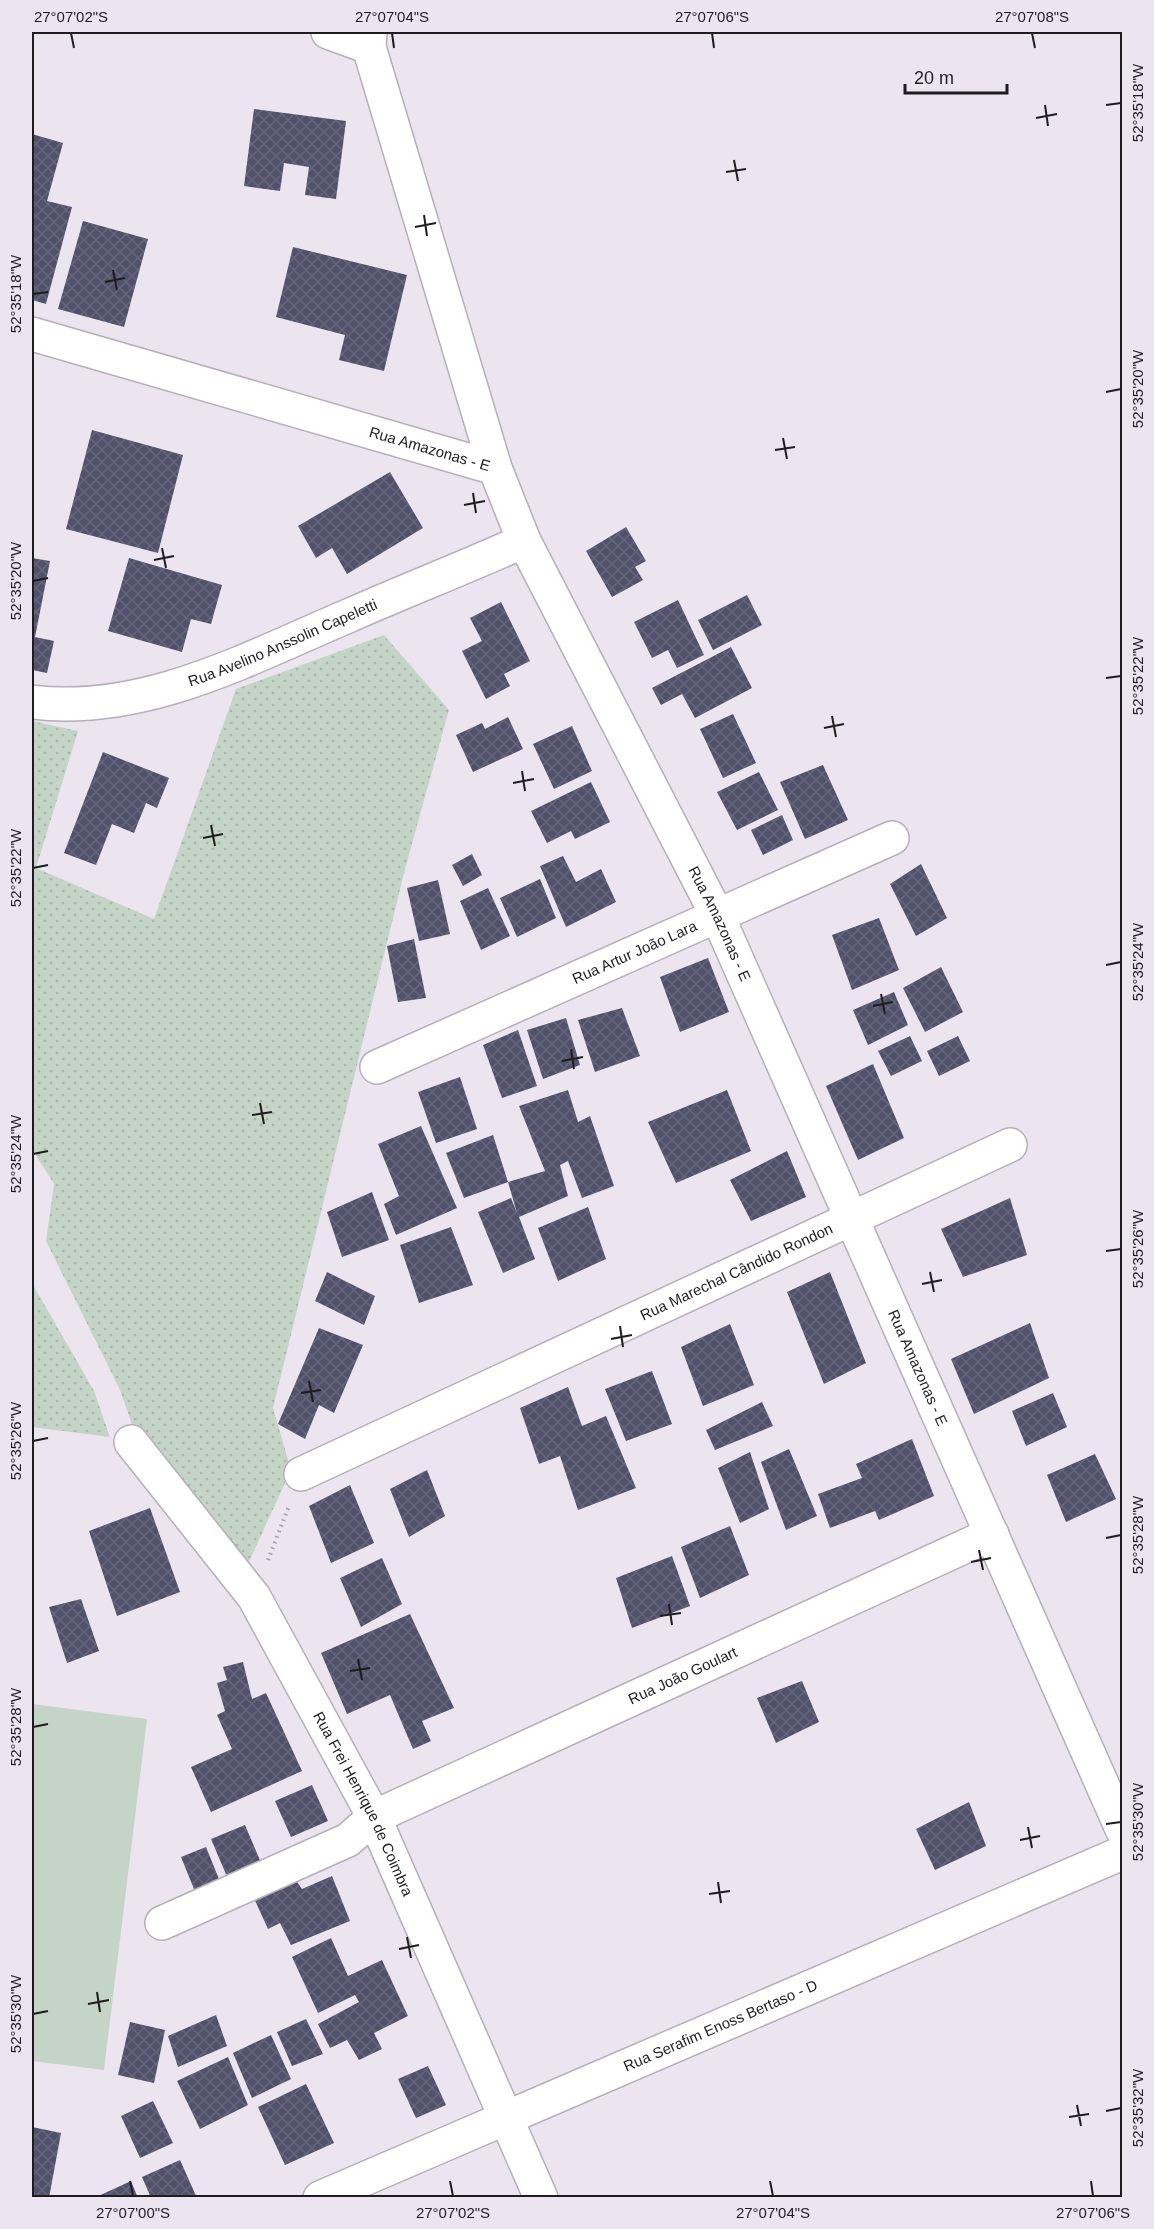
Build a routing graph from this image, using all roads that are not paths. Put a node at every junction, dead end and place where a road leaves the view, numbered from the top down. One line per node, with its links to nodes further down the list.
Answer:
1 (328, 32): 2 (street)
2 (370, 39): 4 (street)
3 (32, 334): 4 (street, Rua Amazonas - E)
4 (495, 468): 5 (street, Rua Amazonas - E)
5 (525, 541): 6 (street, Rua Avelino Anssolin Capeletti); 8 (street, Rua Amazonas - E)
6 (32, 702)
7 (892, 838): 8 (street, Rua Artur João Lara)
8 (718, 917): 9 (street, Rua Artur João Lara); 11 (street, Rua Amazonas - E)
9 (377, 1066)
10 (1010, 1145): 11 (street, Rua Marechal Cândido Rondon)
11 (851, 1218): 13 (street, Rua Marechal Cândido Rondon); 14 (street, Rua Amazonas - E)
12 (131, 1442): 15 (street, Rua Frei Henrique de Coimbra)
13 (301, 1474)
14 (992, 1534): 15 (street, Rua João Goulart); 16 (street, Rua Amazonas - E)
15 (374, 1817): 18 (street, Rua João Goulart); 19 (street, Rua Frei Henrique de Coimbra)
16 (1122, 1829)
17 (1122, 1853): 19 (street, Rua Serafim Enoss Bertaso - D)
18 (162, 1923)
19 (506, 2116): 20 (street, Rua Serafim Enoss Bertaso - D); 21 (street, Rua Frei Henrique de Coimbra)
20 (320, 2198)
21 (541, 2198)

